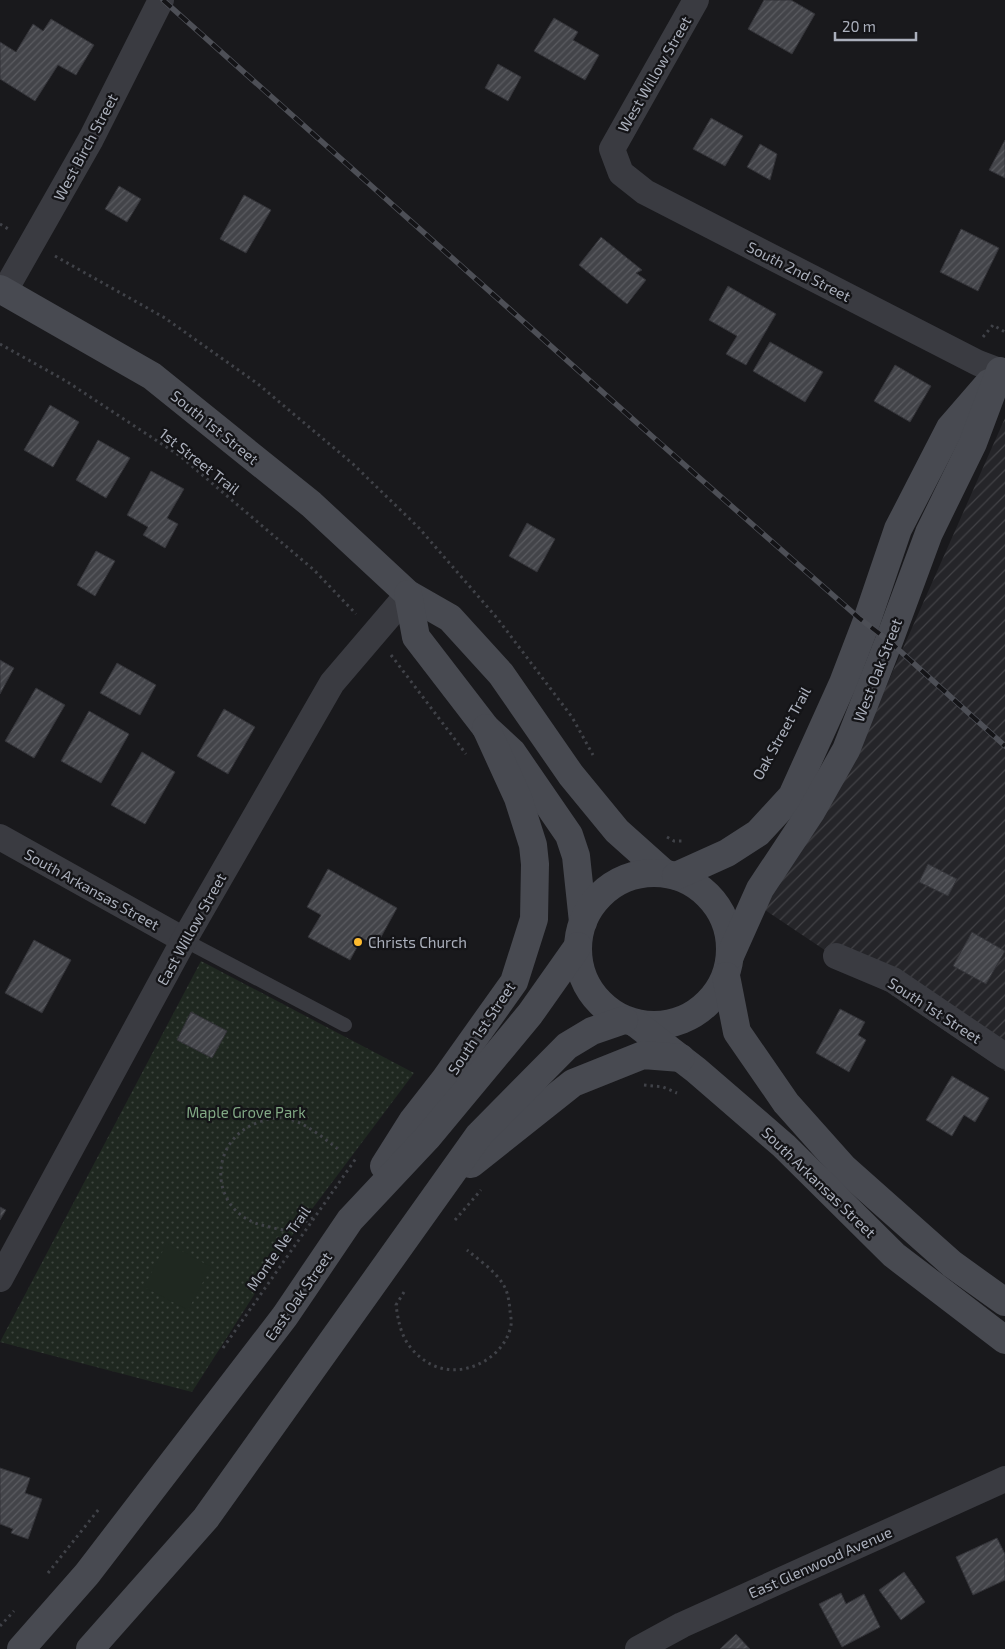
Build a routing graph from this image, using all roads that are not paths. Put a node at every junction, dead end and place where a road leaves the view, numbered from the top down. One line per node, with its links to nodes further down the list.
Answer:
1 (161, 0): 4 (street, West Birch Street)
2 (696, 0): 3 (street, West Willow Street)
3 (612, 149): 5 (street, South 2nd Street)
4 (2, 290): 6 (street, South 1st Street)
5 (1003, 369): 9 (street, West Oak Street); 13 (street, West Oak Street)
6 (408, 594): 7 (street, South 1st Street); 9 (street, South 1st Street); 11 (street, East Willow Street)
7 (486, 728): 10 (street, South 1st Street); 19 (street, South 1st Street)
8 (0, 837): 11 (street, South Arkansas Street)
9 (670, 874): 10 (street); 13 (street)
10 (580, 934): 14 (street); 19 (street, East Oak Street)
11 (184, 940): 15 (lane); 20 (street, East Willow Street)
12 (836, 956): 16 (street, South 1st Street)
13 (728, 966): 14 (street); 21 (street, South Arkansas Street)
14 (629, 1021): 17 (street, South Arkansas Street); 18 (street)
15 (344, 1025)
16 (1005, 1056)
17 (681, 1058): 18 (street); 22 (street, South Arkansas Street)
18 (444, 1185): 25 (street)
19 (350, 1220): 24 (street, East Oak Street)
20 (0, 1279)
21 (1005, 1302)
22 (1005, 1340)
23 (1005, 1479): 26 (street, East Glenwood Avenue)
24 (21, 1649)
25 (90, 1649)
26 (638, 1649)

